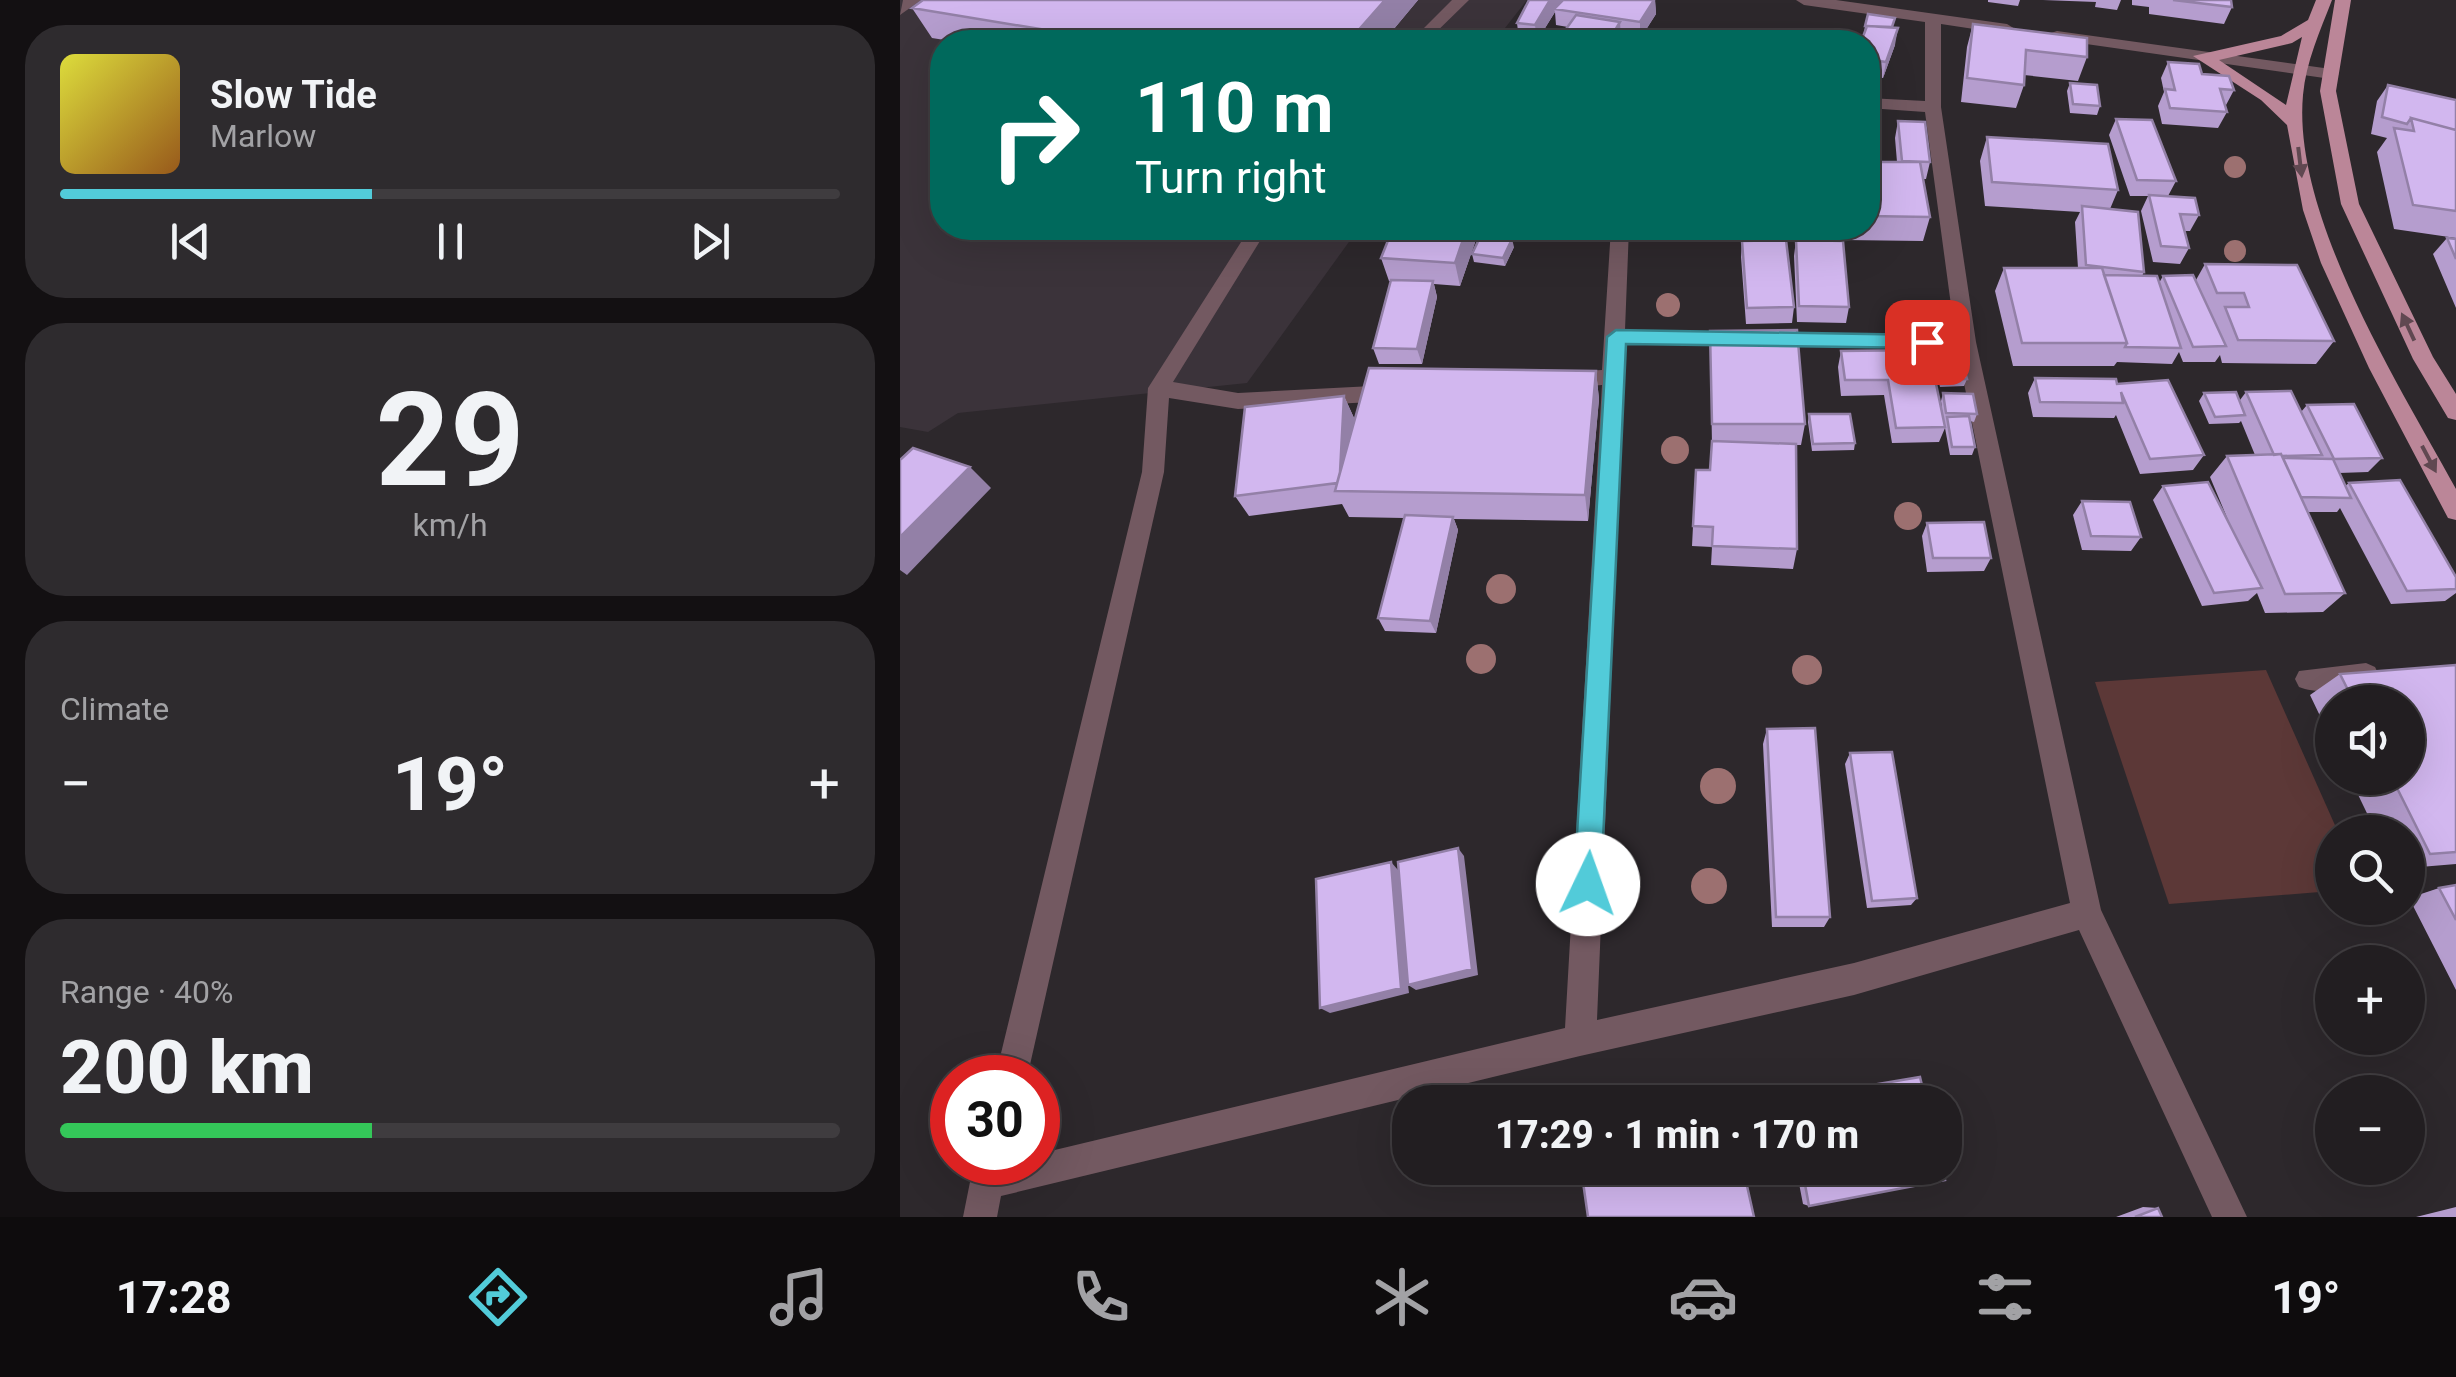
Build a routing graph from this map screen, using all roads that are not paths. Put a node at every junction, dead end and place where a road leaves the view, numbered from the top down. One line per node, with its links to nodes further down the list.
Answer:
1 (912, 0): 6 (street)
2 (1461, 0): 9 (street)
3 (1804, 0): 7 (street)
4 (2324, 0): 8 (main road)
5 (2343, 0): 14 (main road)
6 (900, 10)
7 (1933, 18): 10 (street); 16 (street)
8 (2315, 23): 12 (main road); 13 (main road)
9 (1430, 30)
10 (2029, 32)
11 (2048, 34): 12 (street)
12 (2206, 57): 13 (street); 17 (main road)
13 (2301, 70): 14 (street); 17 (main road)
14 (2331, 74): 26 (main road, one-way to 14)
15 (1880, 104): 16 (street)
16 (1933, 107): 21 (street)
17 (2296, 123): 27 (main road, one-way to 27)
18 (1252, 240): 24 (street)
19 (1620, 240): 20 (street)
20 (1616, 337): 21 (street); 22 (street)
21 (1966, 342): 30 (street)
22 (1612, 377): 23 (street); 31 (street)
23 (1536, 382)
24 (1159, 388): 25 (street); 32 (street)
25 (1424, 390)
26 (2456, 412)
27 (2456, 511)
28 (2400, 672): 29 (street)
29 (2308, 679)
30 (2088, 913): 31 (street); 34 (street)
31 (1580, 1040): 33 (street)
32 (1016, 1055)
33 (986, 1187)
34 (2230, 1217)

